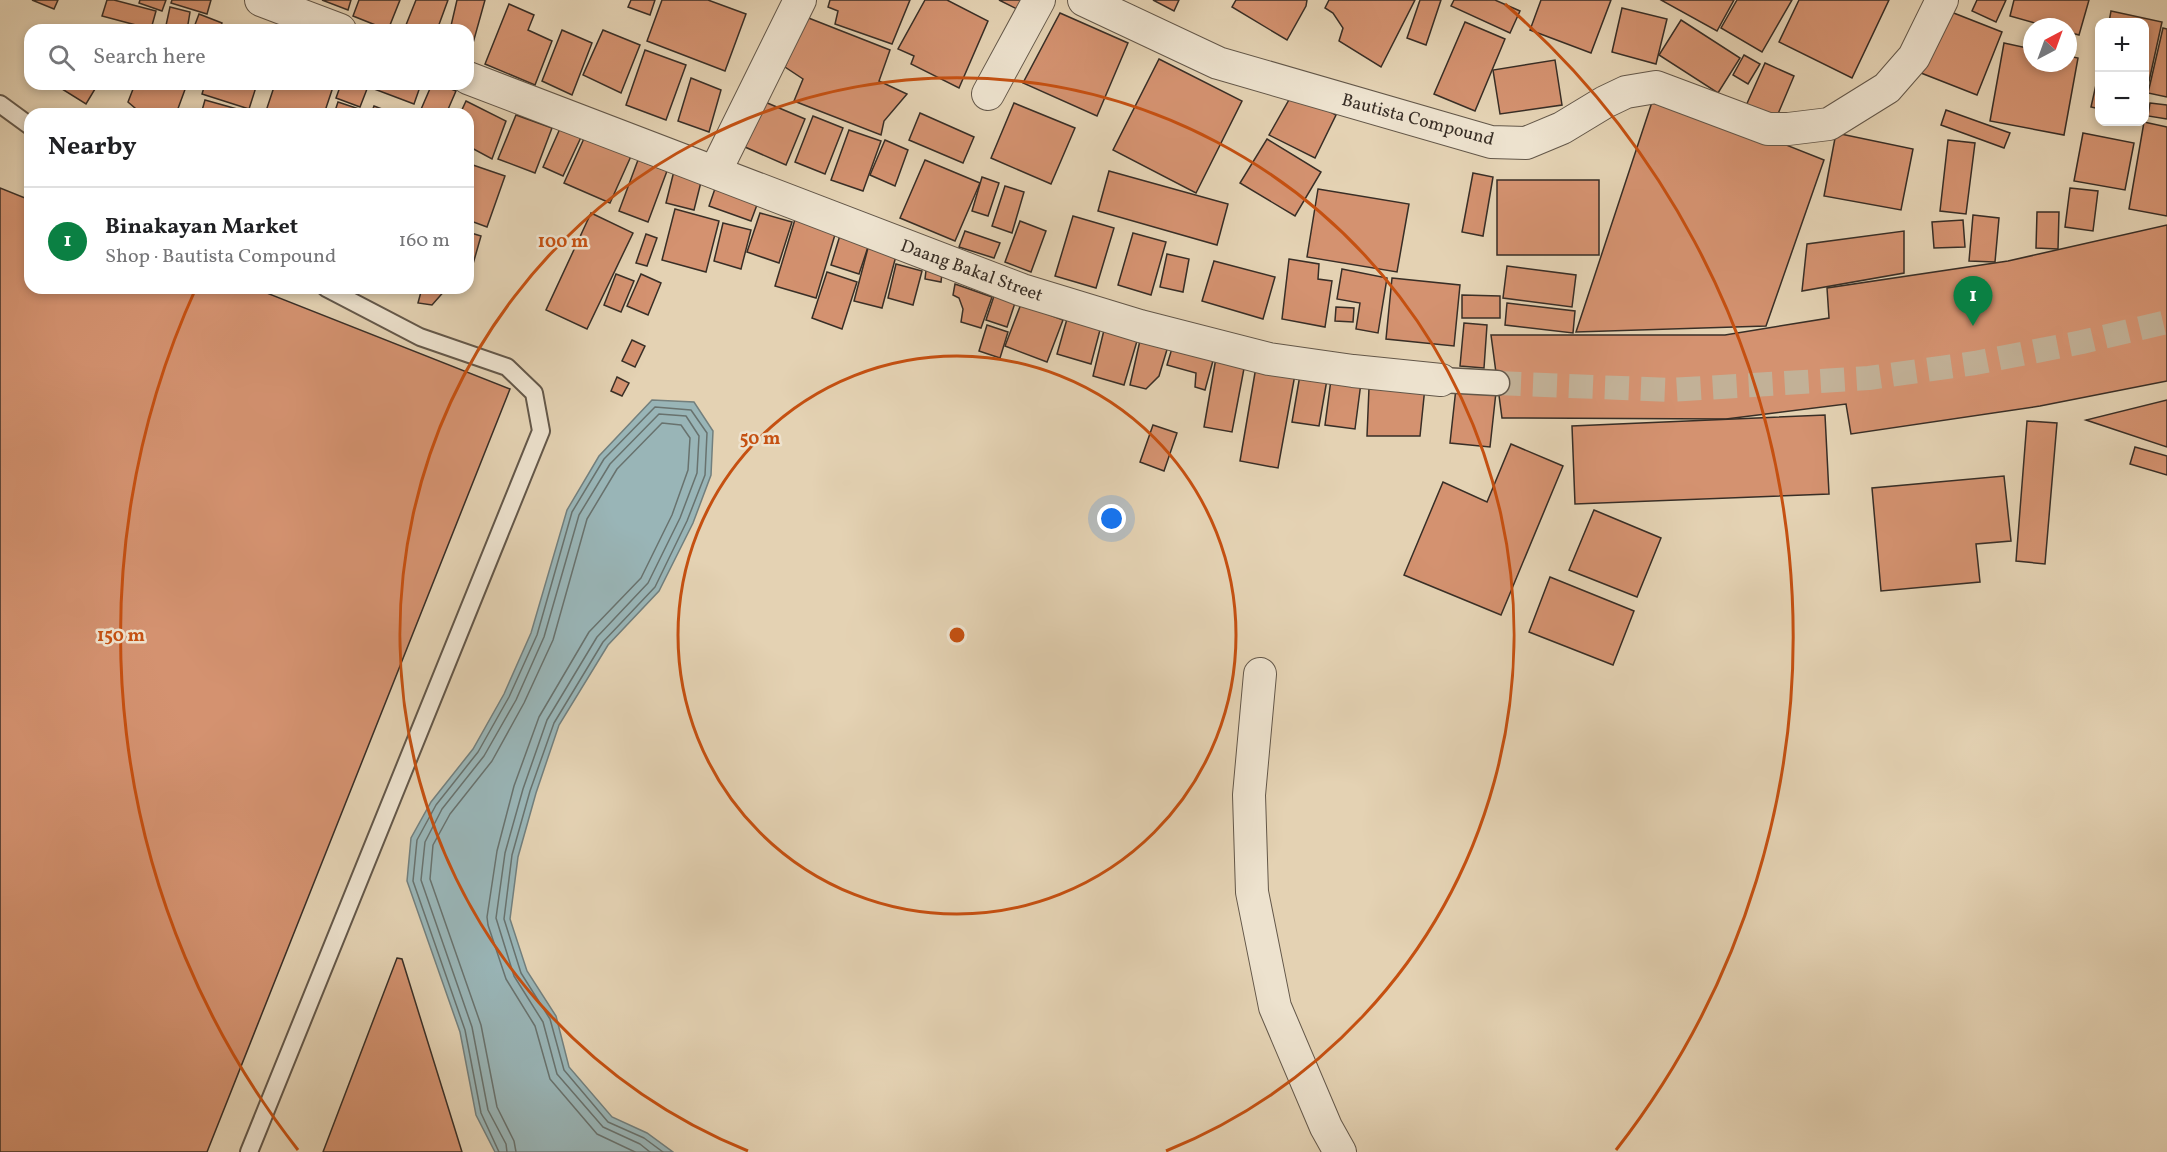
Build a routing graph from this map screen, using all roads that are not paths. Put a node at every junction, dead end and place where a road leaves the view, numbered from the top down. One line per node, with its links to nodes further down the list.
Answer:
1 (261, 0): 6 (street)
2 (800, 0): 11 (street)
3 (1039, 0): 8 (street)
4 (1084, 0): 5 (street, Bautista Compound)
5 (1942, 0)
6 (324, 24)
7 (474, 80): 11 (street, Daang Bakal Street)
8 (988, 94)
9 (0, 104): 10 (lane)
10 (24, 122)
11 (715, 172): 13 (street, Daang Bakal Street)
12 (338, 294): 16 (lane)
13 (1442, 380): 14 (street, Daang Bakal Street)
14 (1497, 383)
15 (1260, 674): 17 (street)
16 (249, 1152)
17 (1341, 1152)

